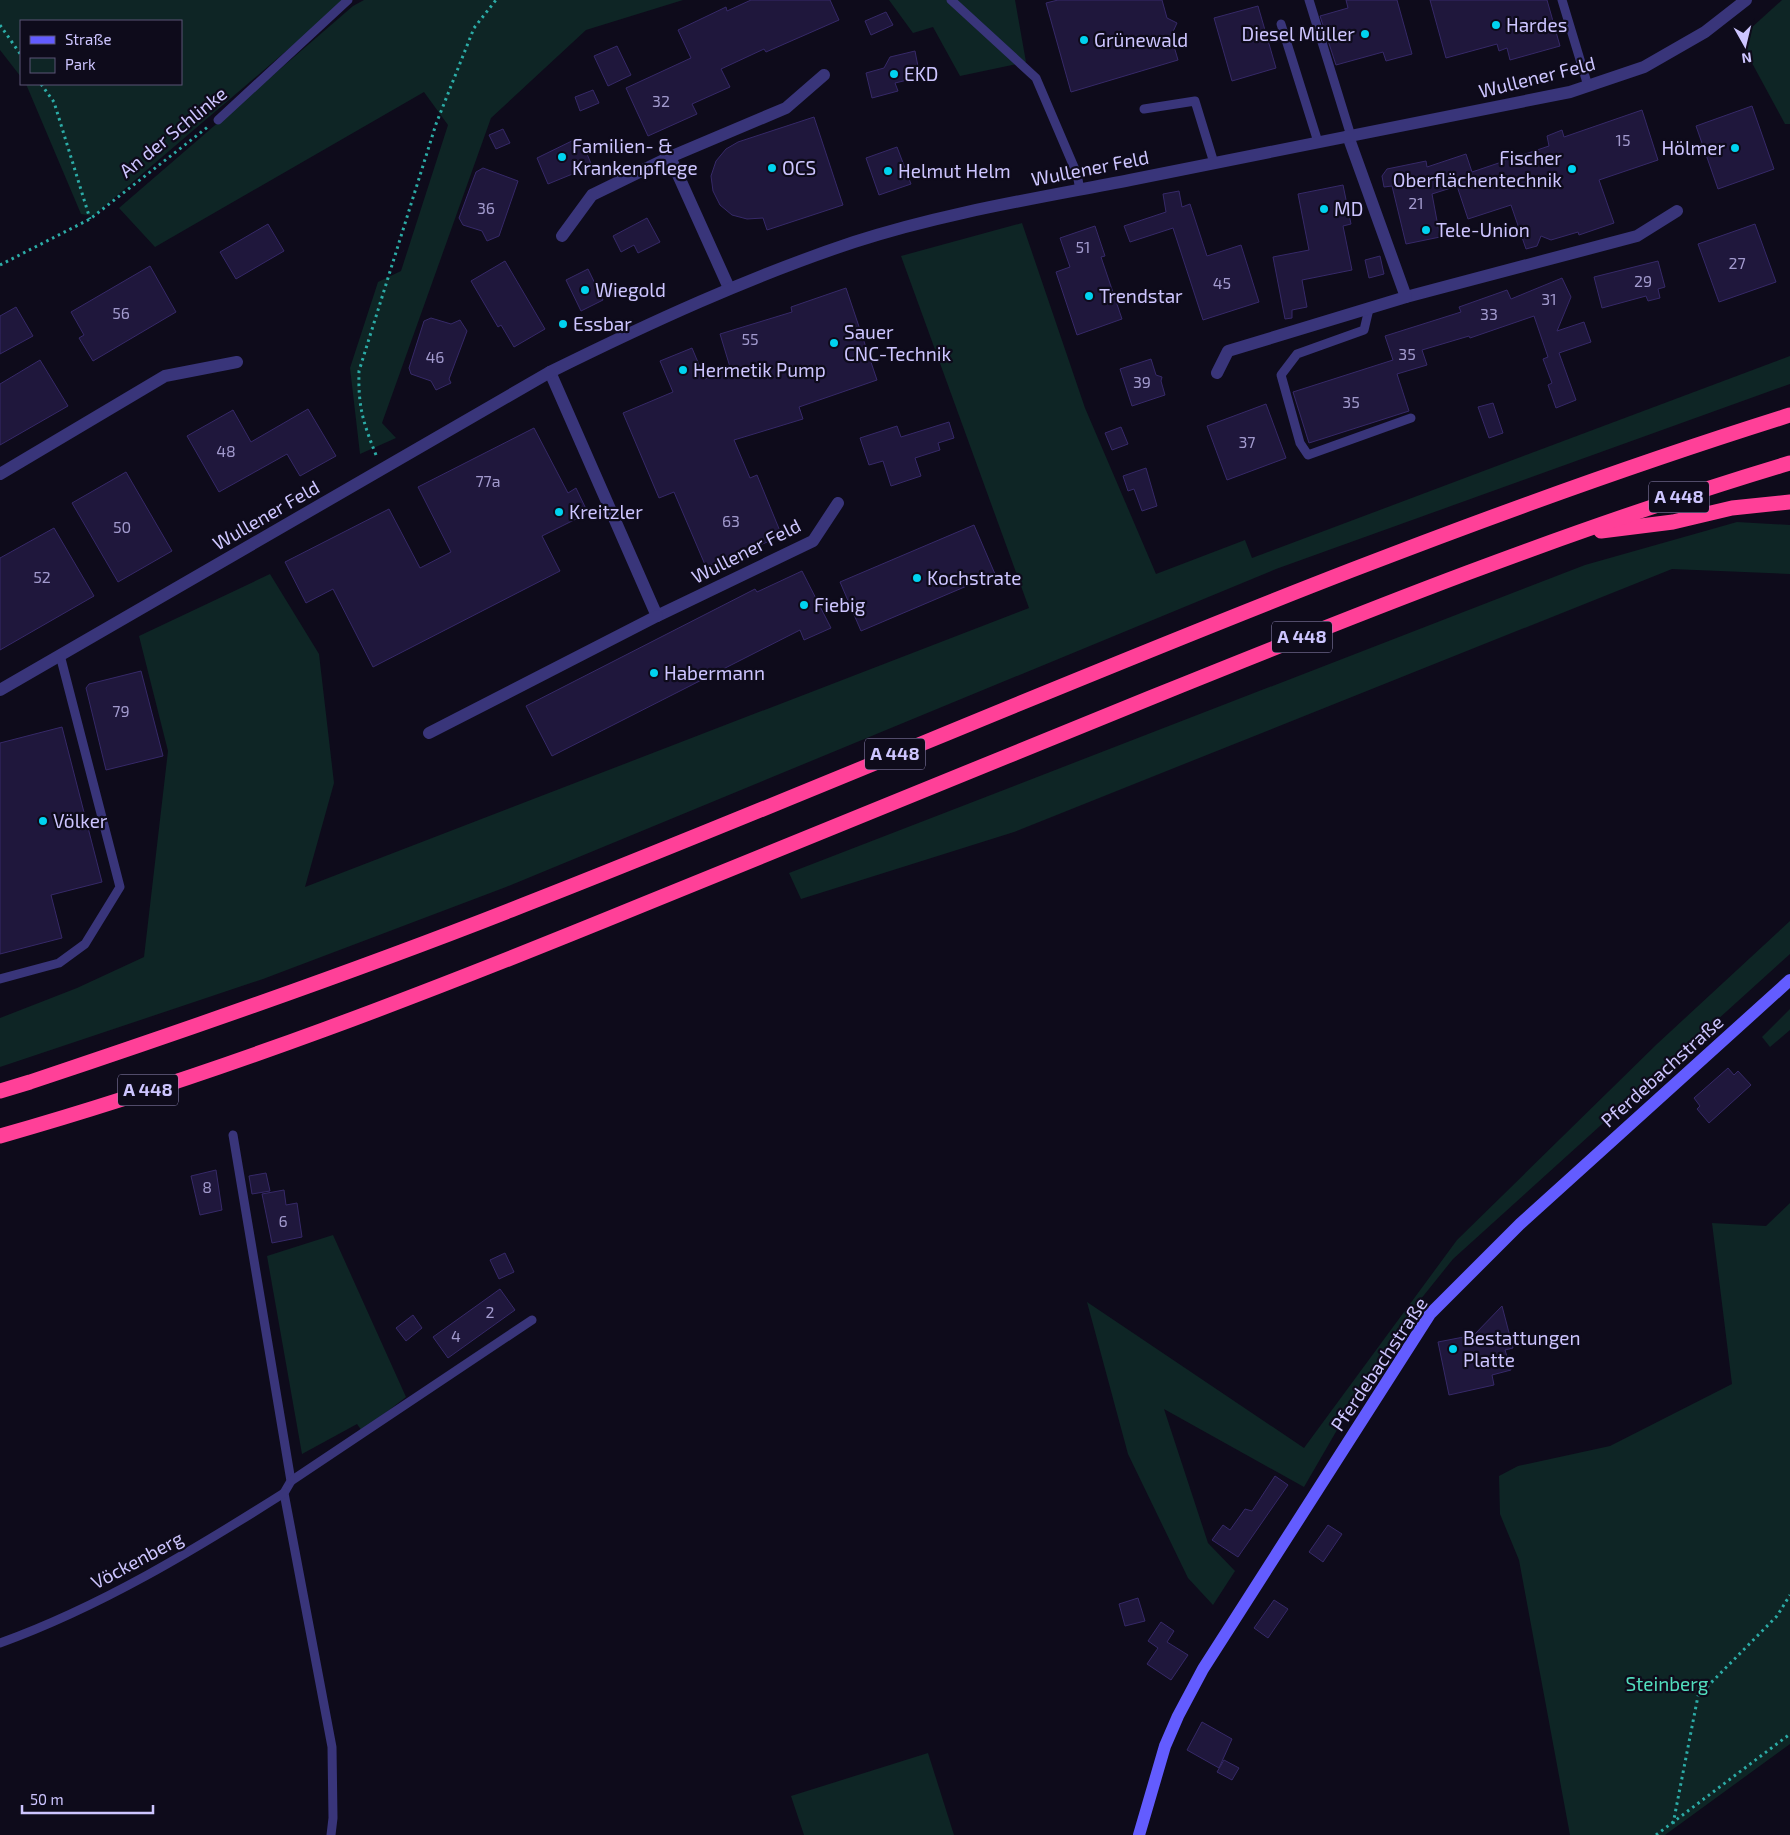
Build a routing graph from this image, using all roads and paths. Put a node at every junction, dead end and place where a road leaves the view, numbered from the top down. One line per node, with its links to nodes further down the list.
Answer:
1 (348, 0): 14 (lane, An der Schlinke)
2 (496, 0): 33 (path)
3 (951, 0): 19 (lane)
4 (1309, 0): 15 (lane)
5 (1562, 0): 12 (lane)
6 (1746, 0): 12 (street, Wullener Feld)
7 (1281, 24): 16 (lane)
8 (0, 25): 9 (path)
9 (20, 54)
10 (824, 75): 17 (street)
11 (42, 85): 21 (path)
12 (1588, 86): 15 (street, Wullener Feld)
13 (1144, 110): 18 (lane)
14 (218, 120): 21 (path, An der Schlinke)
15 (1350, 136): 16 (street, Wullener Feld); 25 (street)
16 (1318, 142): 18 (street, Wullener Feld)
17 (670, 157): 22 (street); 24 (street)
18 (1214, 163): 19 (street, Wullener Feld)
19 (1080, 190): 24 (street, Wullener Feld)
20 (1677, 211): 25 (street)
21 (90, 219): 23 (path, An der Schlinke)
22 (562, 236)
23 (0, 265)
24 (729, 288): 28 (street, Wullener Feld)
25 (1406, 298): 26 (street)
26 (1370, 309): 29 (street); 31 (lane)
27 (237, 362): 34 (street)
28 (550, 372): 33 (street, Wullener Feld); 38 (street)
29 (1217, 373)
30 (1790, 414): 44 (highway, A 448)
31 (1411, 418)
32 (1790, 463): 37 (highway, A 448)
33 (382, 470): 39 (street, Wullener Feld)
34 (0, 474)
35 (1790, 502): 37 (highway)
36 (838, 503): 38 (street, Wullener Feld)
37 (1570, 534): 46 (highway, A 448)
38 (658, 616): 41 (street, Wullener Feld)
39 (60, 655): 40 (street, Wullener Feld); 42 (lane)
40 (0, 690)
41 (429, 733)
42 (0, 979)
43 (1790, 980): 55 (main road, Pferdebachstraße)
44 (0, 1090)
45 (233, 1135): 48 (lane)
46 (0, 1136)
47 (532, 1320): 48 (lane)
48 (291, 1481): 49 (lane)
49 (284, 1493): 51 (lane, Vöckenberg); 54 (lane)
50 (1790, 1595): 53 (path)
51 (0, 1643)
52 (1790, 1734): 53 (path)
53 (1673, 1824): 56 (path)
54 (331, 1835)
55 (1139, 1835)
56 (1656, 1835)

